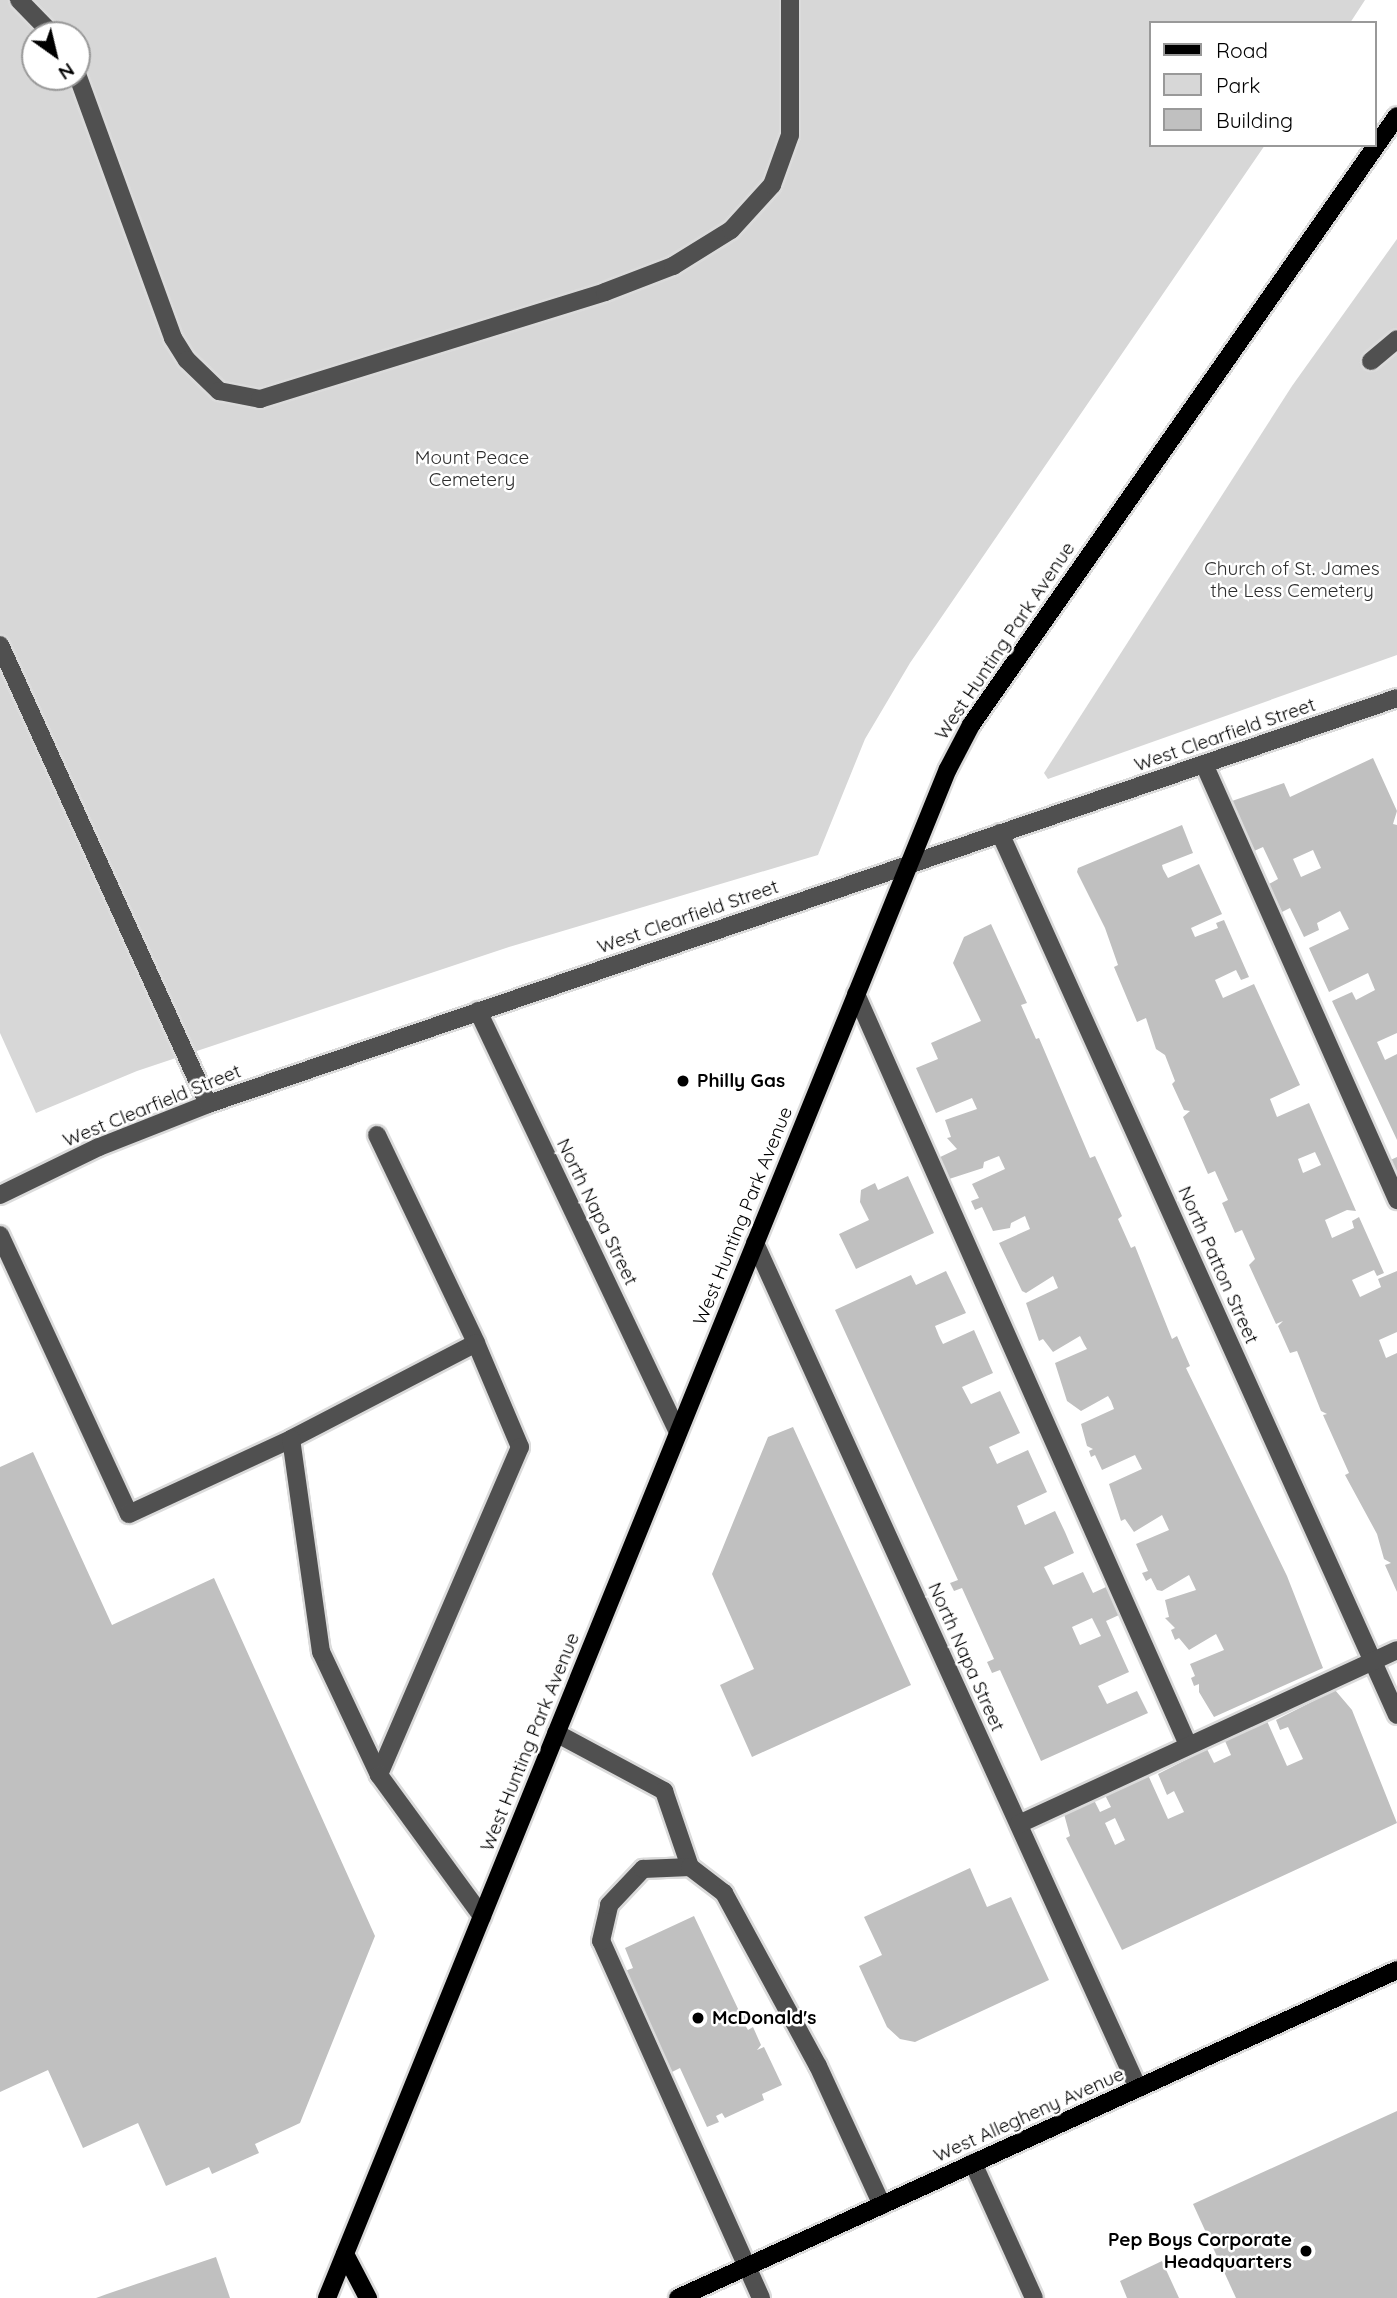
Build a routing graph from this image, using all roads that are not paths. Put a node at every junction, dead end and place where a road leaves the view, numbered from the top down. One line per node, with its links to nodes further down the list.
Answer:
1 (19, 0): 3 (street)
2 (790, 0): 4 (street)
3 (39, 21)
4 (83, 91)
5 (1397, 116): 6 (main road, West Hunting Park Avenue)
6 (1376, 146)
7 (1375, 147): 14 (main road, West Hunting Park Avenue)
8 (1397, 339): 9 (street)
9 (1371, 360)
10 (0, 645): 17 (street)
11 (1397, 698): 12 (street, West Clearfield Street)
12 (1204, 764): 13 (street, West Clearfield Street); 20 (street)
13 (1000, 833): 14 (street, West Clearfield Street); 27 (street, North Patton Street)
14 (909, 864): 15 (main road, West Hunting Park Avenue); 16 (street, West Clearfield Street)
15 (856, 994): 22 (main road, West Hunting Park Avenue); 30 (street)
16 (478, 1011): 17 (street, West Clearfield Street); 24 (street, North Napa Street)
17 (208, 1104): 19 (street, West Clearfield Street)
18 (377, 1135): 23 (street)
19 (0, 1195)
20 (1397, 1200)
21 (0, 1235): 25 (street)
22 (755, 1243): 24 (main road, West Hunting Park Avenue); 32 (street, North Napa Street)
23 (476, 1343): 25 (street); 31 (street)
24 (678, 1432): 29 (main road, West Hunting Park Avenue)
25 (291, 1439): 31 (street)
26 (1397, 1650): 27 (street)
27 (1373, 1661): 28 (street, North Patton Street); 30 (street)
28 (1397, 1715)
29 (556, 1733): 33 (street); 34 (main road, West Hunting Park Avenue)
30 (1188, 1745): 32 (street)
31 (379, 1775): 34 (street)
32 (1018, 1824): 36 (street, North Napa Street)
33 (690, 1867): 38 (street); 40 (street)
34 (482, 1916): 39 (main road, West Hunting Park Avenue)
35 (1397, 1970): 36 (main road, West Allegheny Avenue)
36 (1138, 2088): 37 (main road, West Allegheny Avenue)
37 (973, 2164): 38 (main road, West Allegheny Avenue); 45 (street)
38 (882, 2205): 40 (main road, West Allegheny Avenue)
39 (345, 2254): 41 (main road, West Hunting Park Avenue); 42 (main road)
40 (746, 2266): 43 (main road, West Allegheny Avenue); 44 (street)
41 (327, 2298)
42 (368, 2298)
43 (678, 2298)
44 (761, 2298)
45 (1034, 2298)

